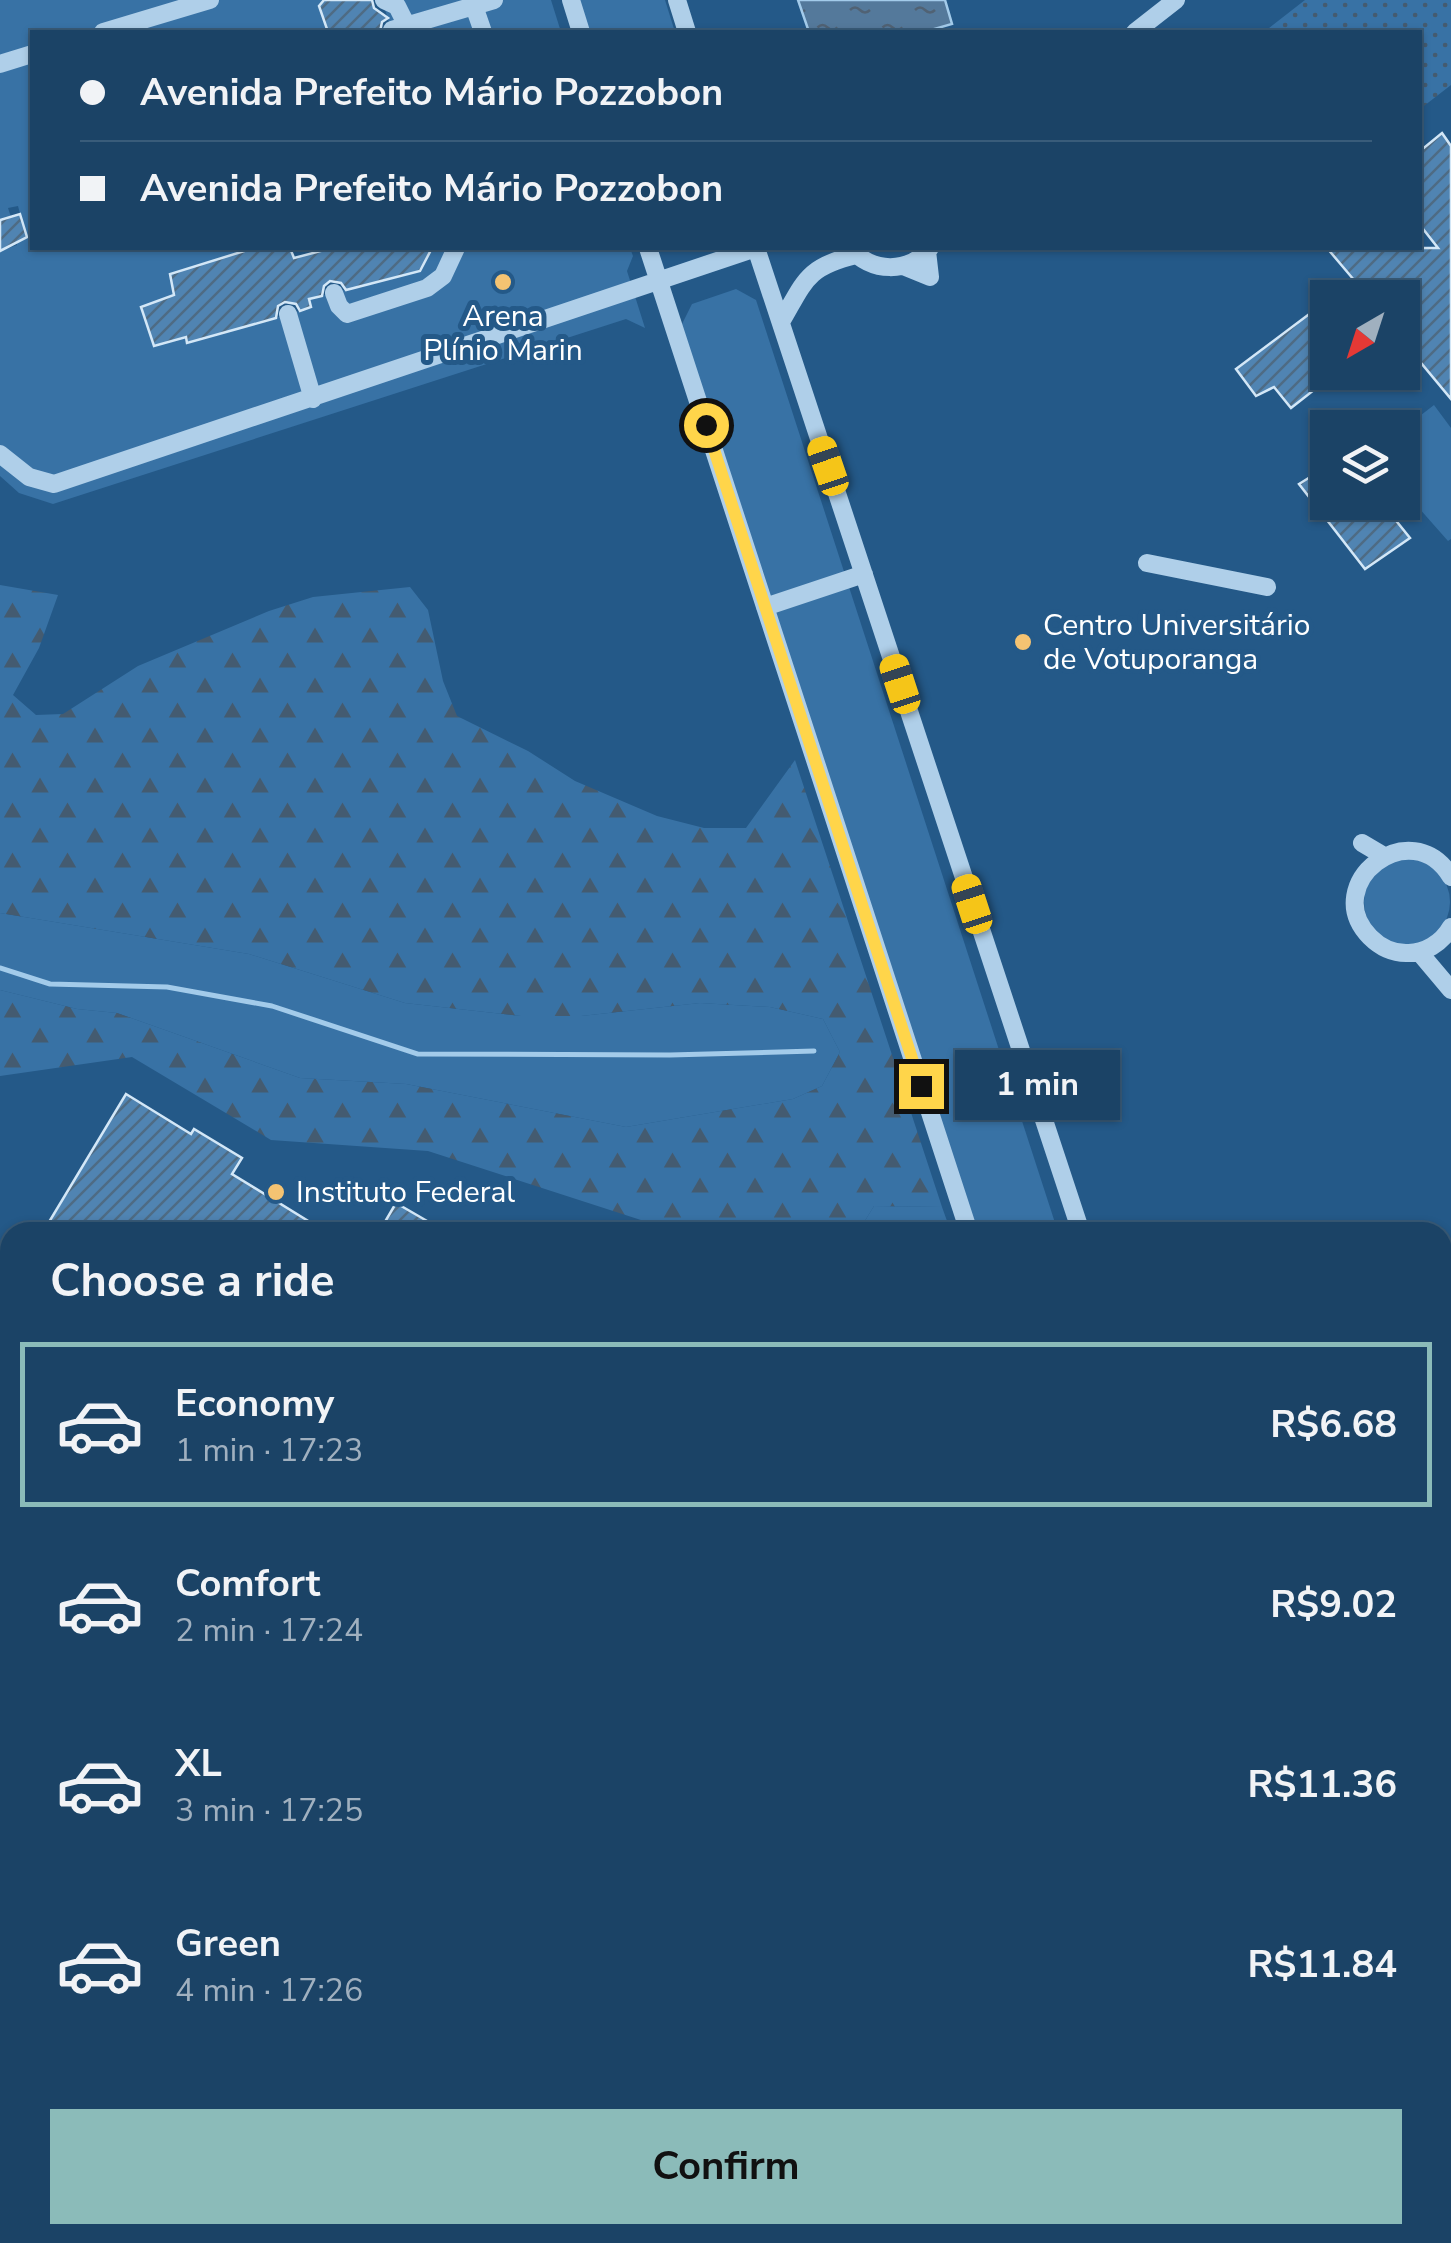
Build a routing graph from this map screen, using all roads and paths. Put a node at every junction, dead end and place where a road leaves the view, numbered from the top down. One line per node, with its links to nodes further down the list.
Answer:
1 (210, 0): 9 (street)
2 (384, 0): 8 (street)
3 (494, 0): 7 (street)
4 (571, 0): 11 (street)
5 (677, 0): 12 (street)
6 (1176, 0): 13 (street)
7 (474, 6): 8 (street); 10 (street)
8 (403, 29)
9 (110, 30)
10 (482, 30)
11 (580, 30)
12 (686, 30)
13 (1138, 30)
14 (30, 55): 15 (street)
15 (0, 64)
16 (455, 250): 23 (street)
17 (649, 250): 22 (street)
18 (750, 250): 22 (street)
19 (757, 250): 25 (street)
20 (927, 250): 21 (street)
21 (852, 251): 25 (street)
22 (658, 279): 26 (street); 31 (street)
23 (334, 293)
24 (288, 314): 26 (street)
25 (781, 322): 29 (street)
26 (313, 399): 27 (street)
27 (0, 454)
28 (1147, 563): 30 (street)
29 (864, 574): 31 (street); 37 (street)
30 (1267, 587)
31 (765, 607): 36 (street)
32 (1451, 878): 34 (street)
33 (1451, 927): 34 (street)
34 (1418, 952): 35 (street)
35 (1451, 990)
36 (966, 1222)
37 (1078, 1222)

